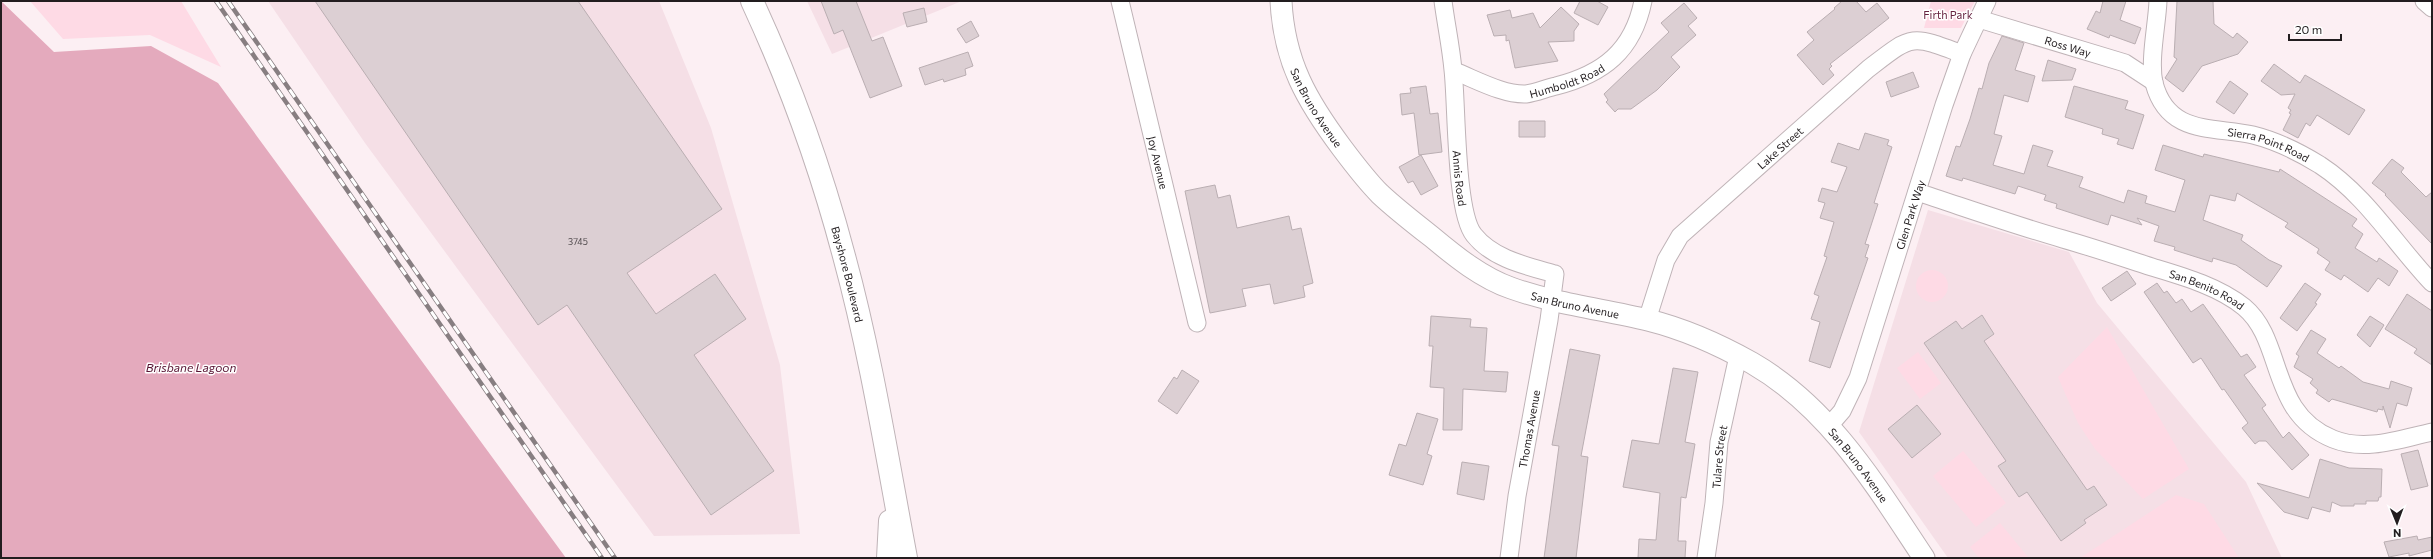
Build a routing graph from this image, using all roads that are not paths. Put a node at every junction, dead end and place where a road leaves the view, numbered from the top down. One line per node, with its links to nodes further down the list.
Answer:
1 (752, 1): 22 (main road, Bayshore Boulevard)
2 (1120, 1): 18 (street, Joy Avenue)
3 (1281, 1): 16 (street, San Bruno Avenue)
4 (1443, 1): 12 (street, Annis Road)
5 (1643, 1): 12 (street, Humboldt Road)
6 (1987, 1): 10 (street, Glen Park Way)
7 (2158, 1): 13 (street, Sierra Point Road)
8 (2424, 1): 9 (street)
9 (2432, 8)
10 (1979, 18): 11 (street, Glen Park Way); 13 (street, Ross Way)
11 (1962, 54): 14 (street, Glen Park Way); 17 (street, Lake Street)
12 (1454, 71): 16 (street, Annis Road)
13 (2154, 82): 15 (street, Sierra Point Road)
14 (1917, 192): 20 (street, Glen Park Way); 21 (street, San Benito Road)
15 (2432, 283)
16 (1552, 300): 17 (street, San Bruno Avenue); 25 (street, Thomas Avenue)
17 (1647, 320): 19 (street, San Bruno Avenue)
18 (1196, 323)
19 (1738, 356): 20 (street, San Bruno Avenue); 26 (street, Tulare Street)
20 (1829, 426): 27 (street, San Bruno Avenue)
21 (2432, 432)
22 (891, 480): 23 (main road); 24 (main road, Bayshore Boulevard)
23 (888, 558)
24 (906, 558)
25 (1509, 558)
26 (1706, 558)
27 (1924, 558)

